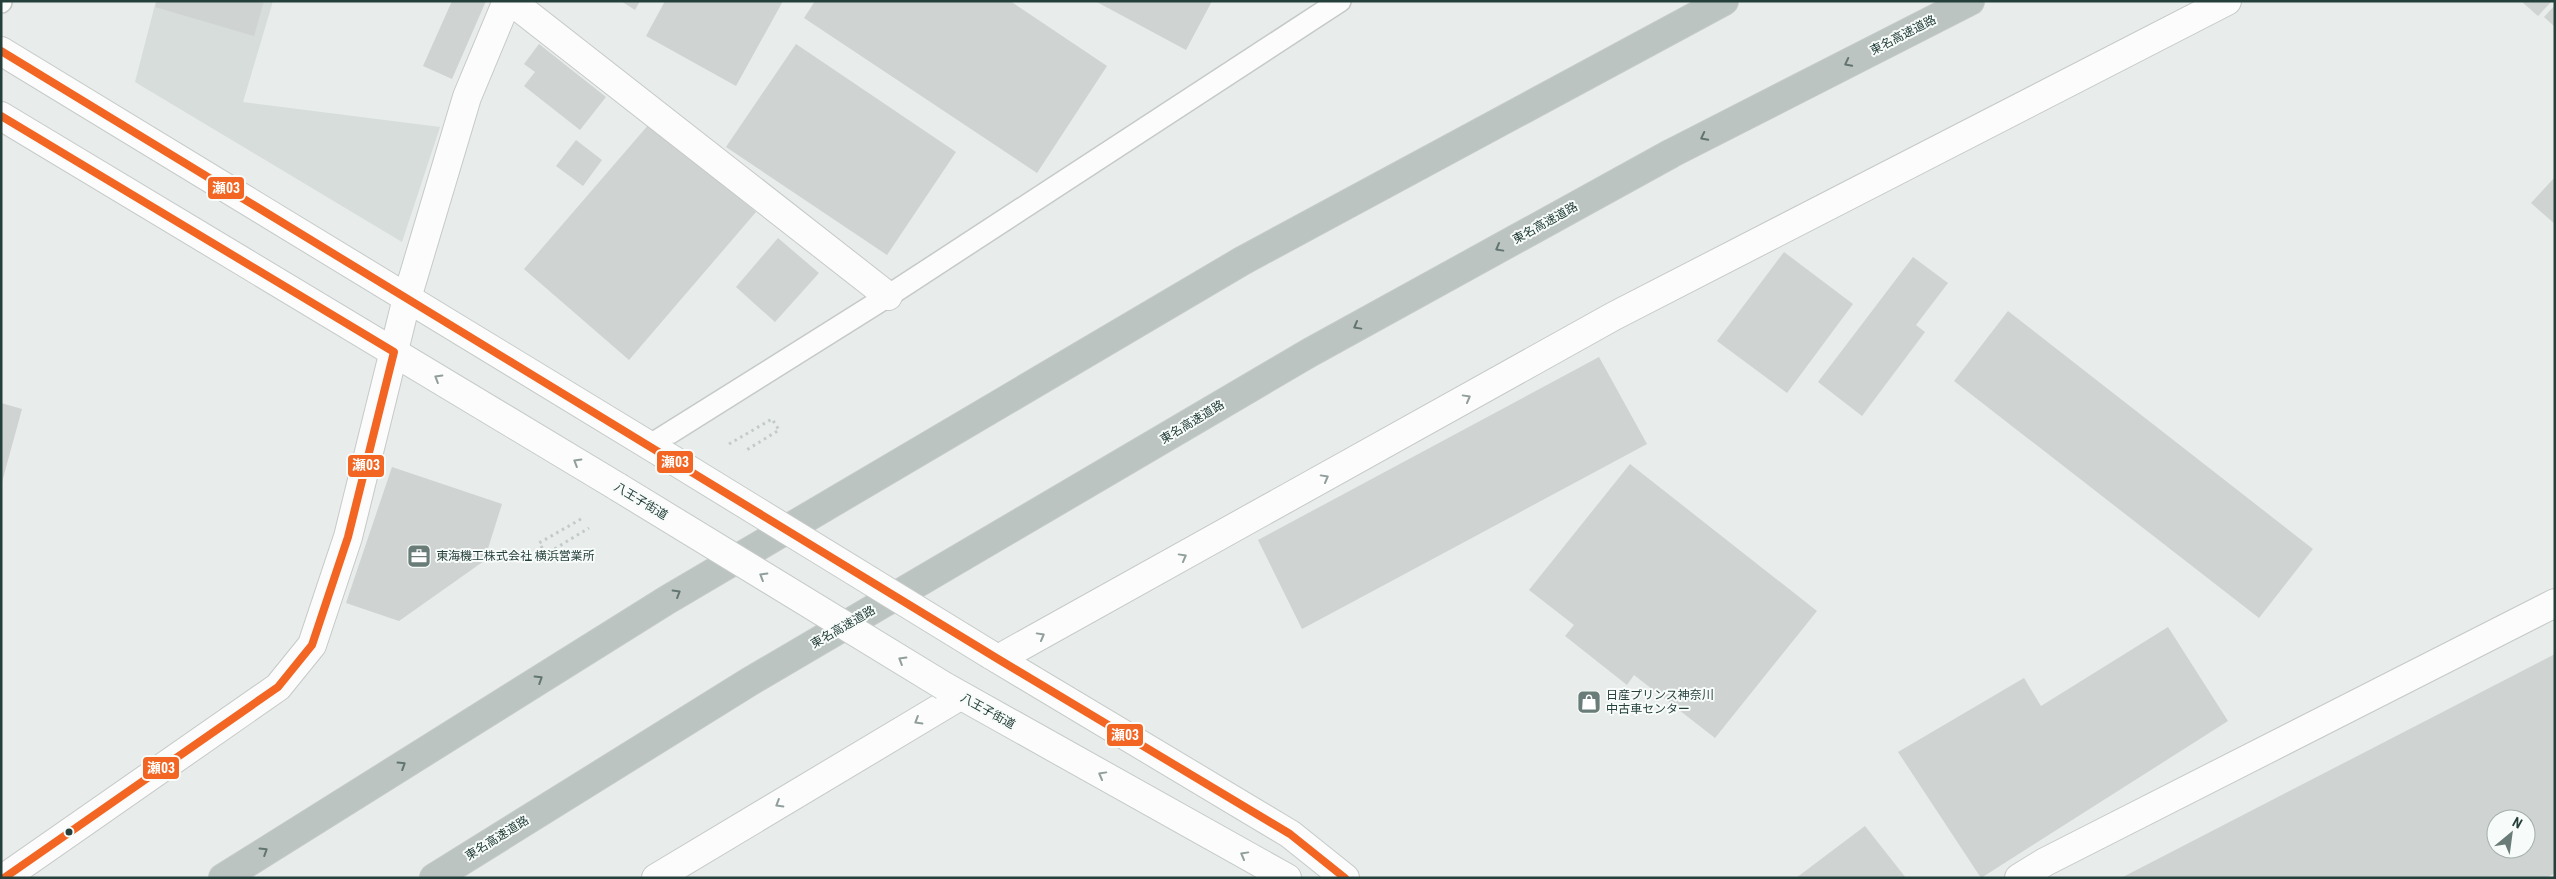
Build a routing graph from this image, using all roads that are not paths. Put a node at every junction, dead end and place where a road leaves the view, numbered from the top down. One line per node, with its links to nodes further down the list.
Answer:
1 (507, 1): 11 (street)
2 (511, 1): 10 (street)
3 (1340, 1): 10 (lane)
4 (1724, 1): 18 (highway, one-way to 4)
5 (1970, 1): 19 (highway, 東名高速道路, one-way to 19)
6 (2227, 1): 7 (street)
7 (2188, 10): 15 (street, one-way to 7)
8 (1, 51): 11 (street)
9 (1, 116): 12 (street, 八王子街道)
10 (888, 296): 13 (lane)
11 (407, 298): 12 (street); 13 (street)
12 (394, 352): 16 (street, 八王子街道, one-way to 12, bridge); 17 (street)
13 (657, 450): 15 (street, bridge)
14 (2555, 603): 23 (street)
15 (994, 657): 22 (street)
16 (952, 691): 20 (street, one-way to 20); 21 (street, 八王子街道, one-way to 16)
17 (4, 878)
18 (223, 878)
19 (434, 878)
20 (656, 878)
21 (1287, 878)
22 (1345, 878)
23 (2019, 878)

